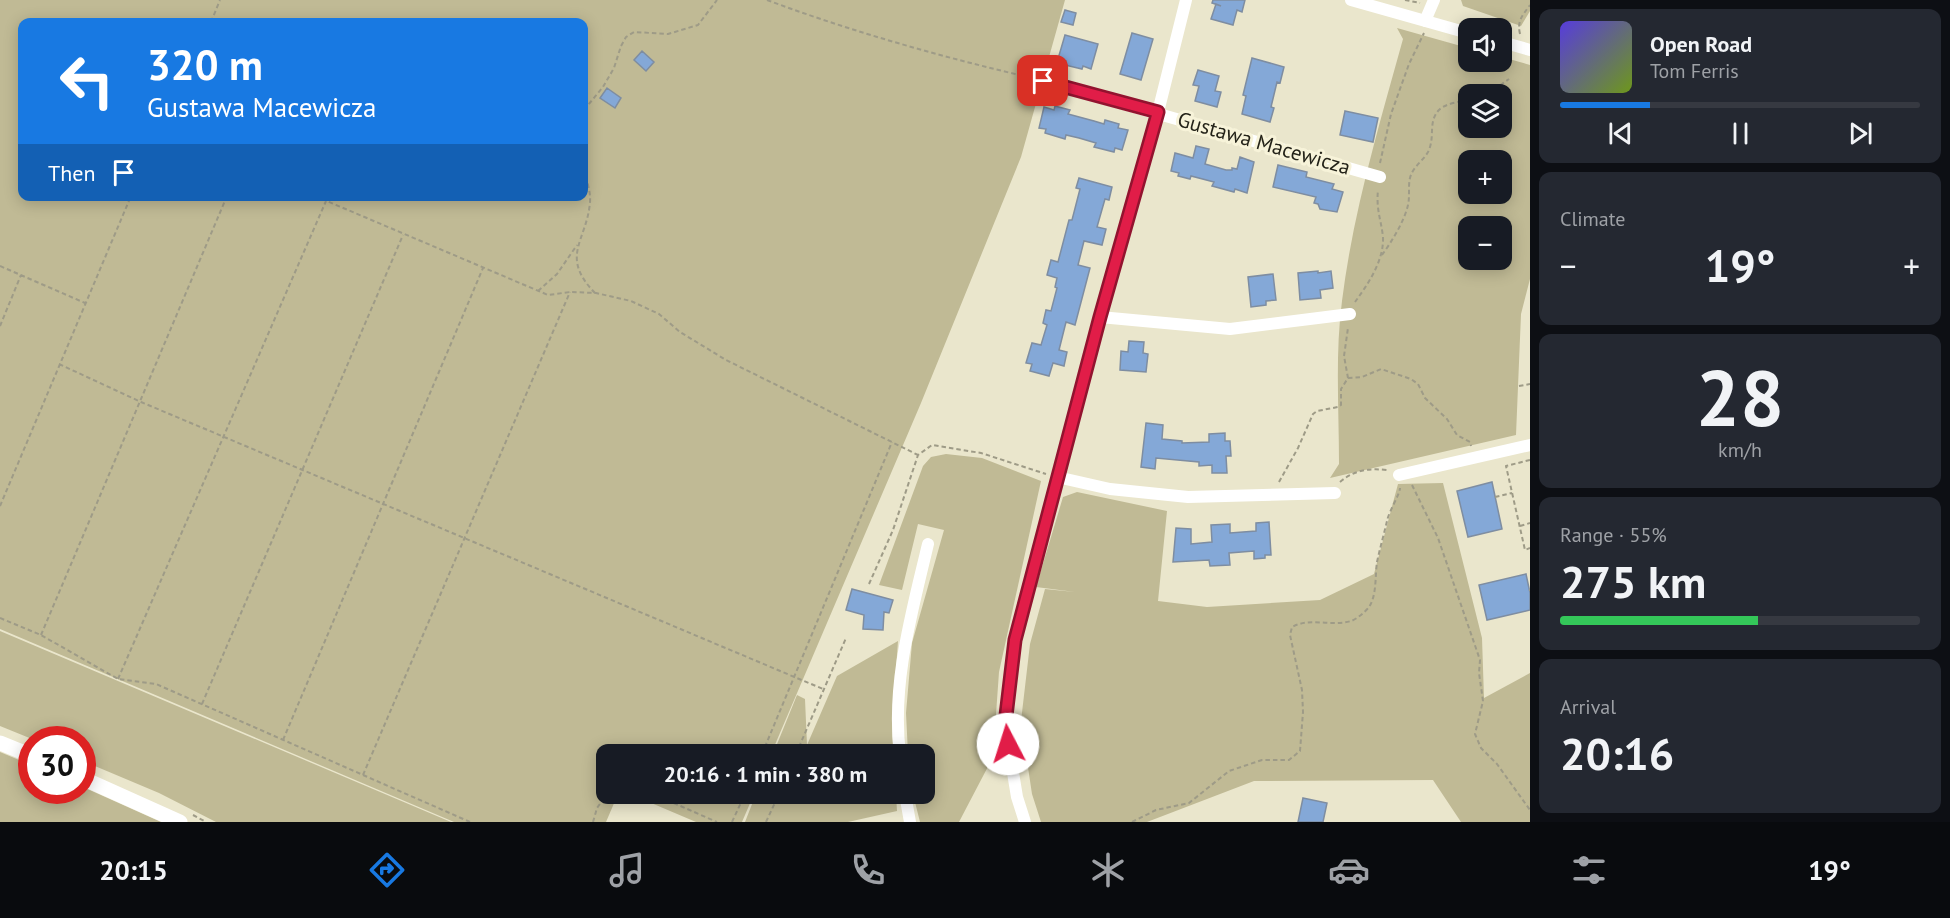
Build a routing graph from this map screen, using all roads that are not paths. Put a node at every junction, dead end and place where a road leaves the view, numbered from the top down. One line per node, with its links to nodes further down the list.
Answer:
1 (1186, 0): 7 (street)
2 (1352, 0): 4 (street)
3 (1434, 0): 4 (street)
4 (1427, 22): 5 (street)
5 (1458, 30)
6 (1043, 81): 7 (street, Gustawa Macewicza)
7 (1158, 112): 8 (street, Gustawa Macewicza); 10 (street)
8 (1380, 177)
9 (1350, 314): 10 (street)
10 (1100, 317): 13 (street)
11 (1530, 445): 12 (street)
12 (1399, 475)
13 (1057, 477): 14 (street); 23 (street)
14 (1335, 493)
15 (928, 544): 17 (street)
16 (0, 743): 18 (street)
17 (899, 744)
18 (18, 750)
19 (96, 784): 21 (street)
20 (907, 804): 22 (street)
21 (180, 822)
22 (910, 822)
23 (1025, 822)

